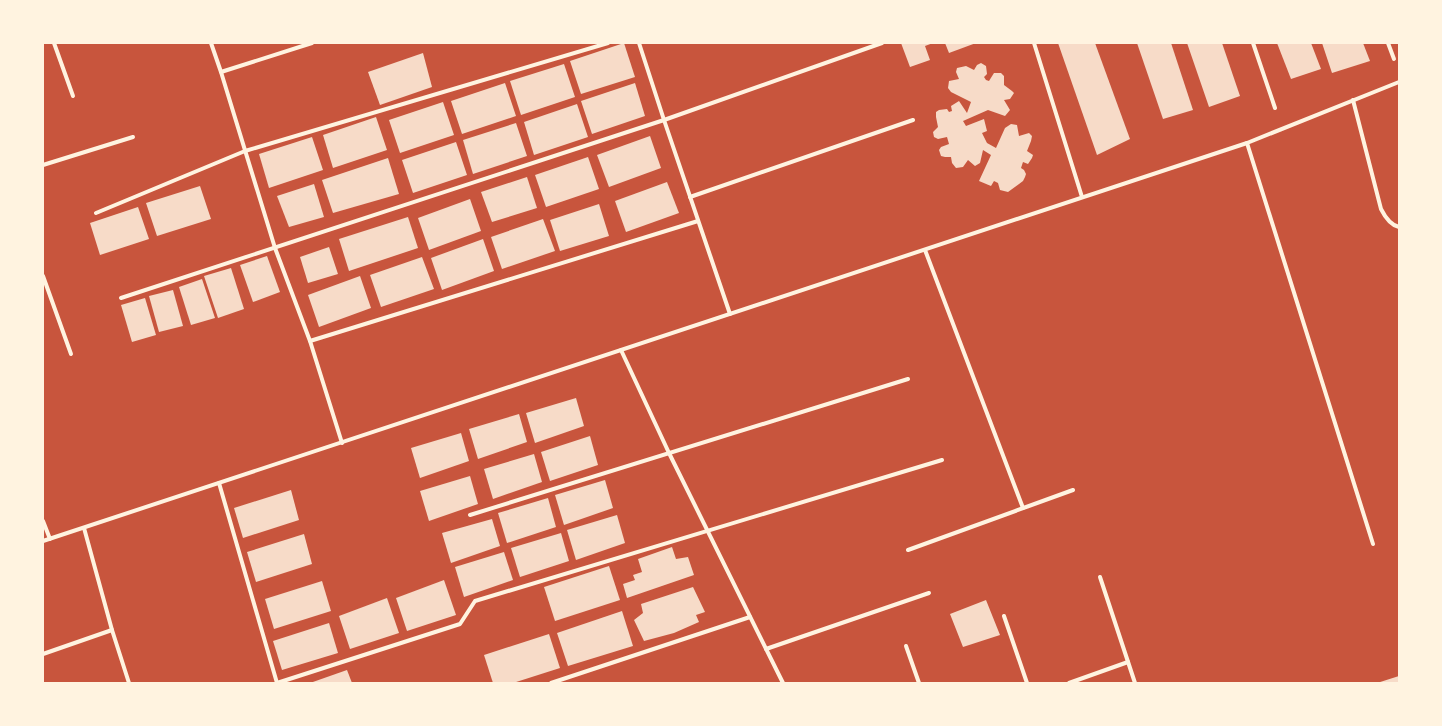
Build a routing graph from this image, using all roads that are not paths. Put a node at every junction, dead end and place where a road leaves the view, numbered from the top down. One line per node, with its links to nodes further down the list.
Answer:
1 (54, 43): 13 (street)
2 (211, 43): 11 (street)
3 (312, 43): 11 (street)
4 (608, 43): 20 (street)
5 (640, 43): 16 (street)
6 (882, 43): 16 (street)
7 (1034, 43): 23 (street)
8 (1253, 43): 15 (street)
9 (1388, 43): 10 (street)
10 (1394, 59)
11 (221, 72): 20 (street)
12 (1399, 82): 14 (street)
13 (73, 96)
14 (1353, 100): 19 (street); 26 (street)
15 (1275, 108)
16 (664, 120): 22 (street); 27 (street)
17 (913, 120): 22 (street)
18 (133, 137): 21 (street)
19 (1247, 143): 23 (street); 48 (street)
20 (245, 151): 24 (street); 27 (street)
21 (43, 165)
22 (690, 197): 25 (street)
23 (1082, 197): 28 (street)
24 (96, 213)
25 (698, 221): 31 (street); 32 (street)
26 (1399, 227)
27 (275, 248): 30 (street); 32 (street)
28 (925, 250): 31 (street); 41 (street)
29 (43, 276): 34 (street)
30 (120, 298)
31 (730, 314): 33 (street)
32 (310, 342): 36 (street)
33 (621, 350): 36 (street); 37 (street)
34 (71, 354)
35 (908, 379): 37 (street)
36 (342, 443): 39 (street)
37 (669, 453): 42 (street); 45 (street)
38 (942, 460): 45 (street)
39 (219, 483): 44 (street); 60 (street)
40 (1073, 490): 41 (street)
41 (1023, 508): 49 (street)
42 (470, 515)
43 (43, 521): 46 (street)
44 (84, 528): 46 (street); 54 (street)
45 (707, 530): 53 (street); 60 (street)
46 (50, 539): 47 (street)
47 (43, 541)
48 (1373, 544)
49 (908, 550)
50 (1100, 577): 58 (street)
51 (929, 593): 56 (street)
52 (1004, 616): 64 (street)
53 (750, 617): 56 (street); 61 (street)
54 (112, 630): 57 (street); 59 (street)
55 (906, 646): 63 (street)
56 (766, 649): 62 (street)
57 (43, 654)
58 (1128, 662): 65 (street); 66 (street)
59 (129, 683)
60 (277, 683)
61 (551, 683)
62 (783, 683)
63 (919, 683)
64 (1027, 683)
65 (1069, 683)
66 (1135, 683)

